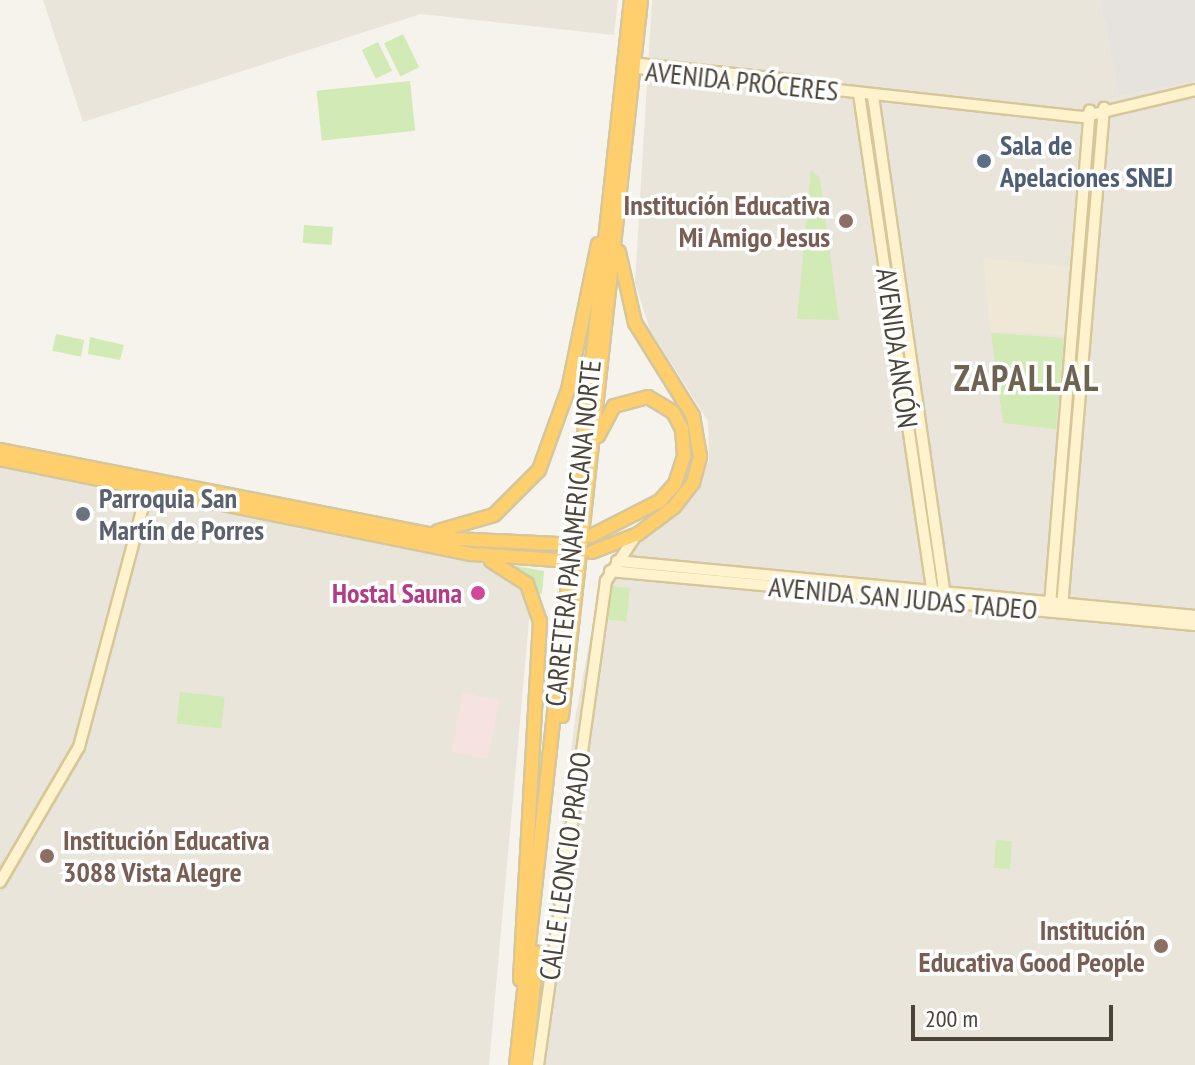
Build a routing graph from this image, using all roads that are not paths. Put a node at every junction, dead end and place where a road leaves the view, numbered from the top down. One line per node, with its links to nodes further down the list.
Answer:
1 (631, 0): 3 (highway, CARRETERA PANAMERICANA NORTE)
2 (641, 0): 3 (highway, CARRETERA PANAMERICANA NORTE)
3 (630, 65): 5 (street, AVENIDA PRÓCERES); 8 (street, AVENIDA PRÓCERES); 9 (highway, CARRETERA PANAMERICANA NORTE)
4 (1195, 87): 7 (street, AVENIDA PRÓCERES)
5 (859, 94): 6 (street, AVENIDA PRÓCERES); 23 (street, AVENIDA ANCÓN)
6 (873, 96): 8 (street, AVENIDA PRÓCERES); 23 (street, AVENIDA ANCÓN)
7 (1104, 108): 8 (street, AVENIDA PRÓCERES); 25 (street)
8 (1090, 112): 24 (street)
9 (611, 230): 11 (highway, CARRETERA PANAMERICANA NORTE); 14 (highway); 15 (highway); 29 (highway, CARRETERA PANAMERICANA NORTE)
10 (0, 450): 13 (highway)
11 (592, 450): 16 (highway); 31 (highway, CARRETERA PANAMERICANA NORTE)
12 (0, 459): 13 (highway)
13 (149, 484): 14 (highway); 19 (highway); 28 (street)
14 (421, 531): 17 (highway)
15 (638, 534): 18 (highway); 21 (street, CALLE LEONCIO PRADO)
16 (591, 536)
17 (558, 544)
18 (592, 552)
19 (473, 554): 20 (highway); 29 (highway)
20 (557, 560)
21 (617, 561): 22 (street, CALLE LEONCIO PRADO); 23 (street, AVENIDA SAN JUDAS TADEO)
22 (610, 571): 23 (street, AVENIDA SAN JUDAS TADEO); 32 (street, CALLE LEONCIO PRADO)
23 (939, 596): 24 (street, AVENIDA SAN JUDAS TADEO)
24 (1050, 607): 25 (street, AVENIDA SAN JUDAS TADEO)
25 (1062, 608): 26 (street, AVENIDA SAN JUDAS TADEO); 27 (street, AVENIDA SAN JUDAS TADEO)
26 (1195, 616)
27 (1195, 625)
28 (0, 882)
29 (521, 1016): 30 (highway, CARRETERA PANAMERICANA NORTE)
30 (516, 1065)
31 (526, 1065)
32 (538, 1065)

